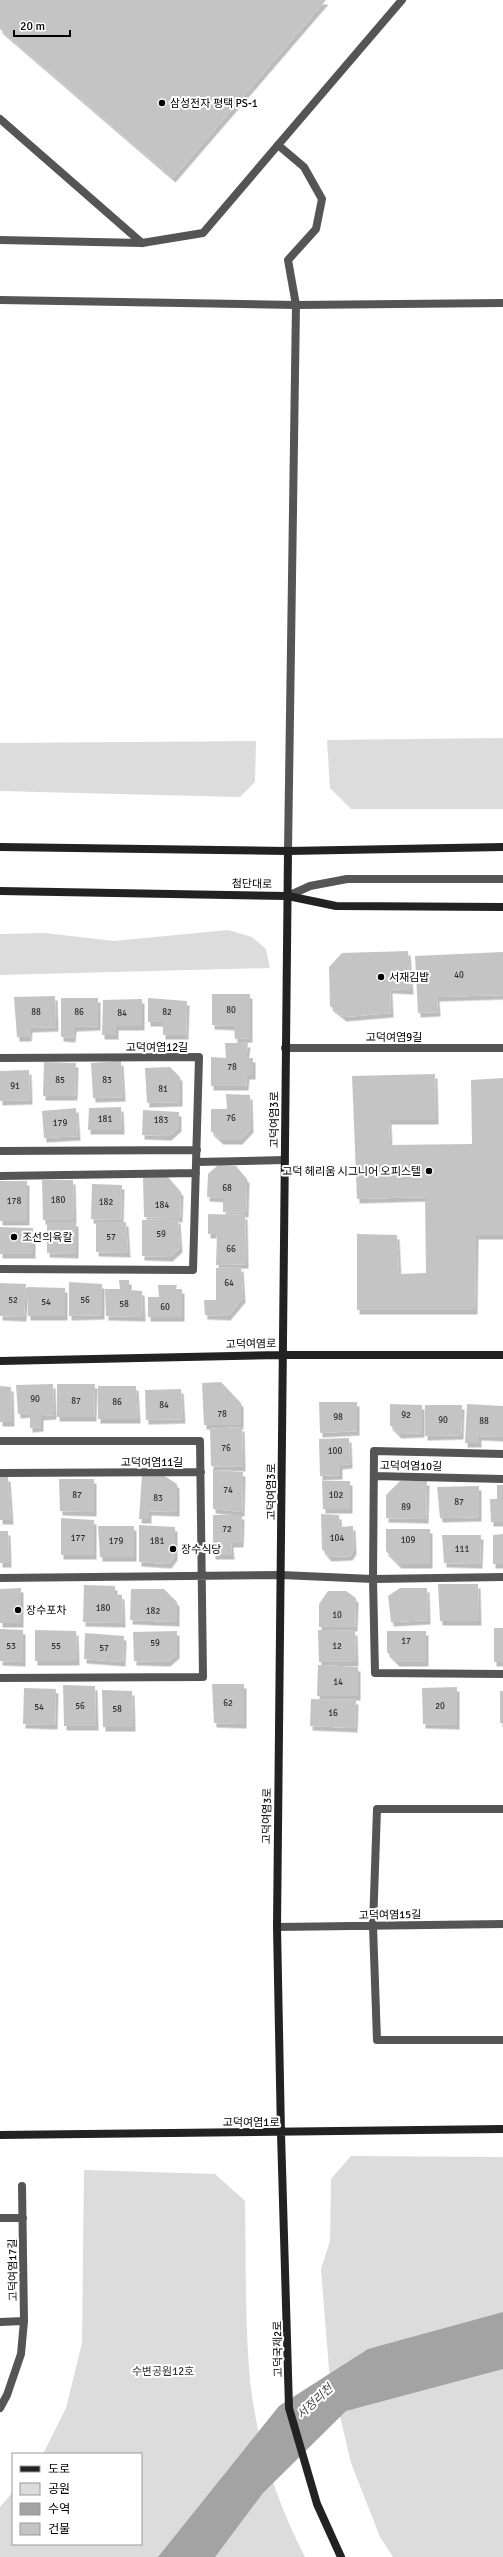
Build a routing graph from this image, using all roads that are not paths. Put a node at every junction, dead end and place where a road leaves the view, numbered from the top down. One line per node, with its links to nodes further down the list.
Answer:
1 (402, 0): 3 (street)
2 (0, 119): 5 (street)
3 (278, 145): 5 (street); 8 (street)
4 (0, 240): 5 (street)
5 (142, 243)
6 (0, 300): 8 (street)
7 (503, 303): 8 (street)
8 (296, 305): 11 (street)
9 (0, 847): 11 (street)
10 (503, 847): 11 (street)
11 (288, 851): 14 (street, 고덕여염3로)
12 (503, 879): 14 (street)
13 (0, 891): 14 (street, 첨단대로)
14 (288, 896): 15 (street, 첨단대로); 16 (street, 고덕여염3로)
15 (503, 907)
16 (285, 1048): 17 (street, 고덕여염9길); 21 (street, 고덕여염3로)
17 (503, 1048)
18 (0, 1058): 19 (street, 고덕여염12길)
19 (197, 1150): 20 (street); 22 (street, 고덕여염12길)
20 (0, 1151)
21 (285, 1160): 22 (street); 26 (street, 고덕여염3로)
22 (196, 1162): 23 (street, 고덕여염12길)
23 (196, 1173): 24 (street); 25 (street, 고덕여염12길)
24 (0, 1176)
25 (0, 1269)
26 (282, 1355): 27 (street, 고덕여염로); 28 (street, 고덕여염로); 35 (street, 고덕여염3로)
27 (503, 1355)
28 (0, 1361)
29 (0, 1441): 31 (street)
30 (503, 1454): 33 (street)
31 (201, 1472): 32 (street, 고덕여염11길); 36 (street)
32 (0, 1473)
33 (374, 1476): 34 (street, 고덕여염10길); 39 (street, 고덕여염10길)
34 (503, 1479)
35 (281, 1575): 36 (street); 39 (street); 45 (street, 고덕여염3로)
36 (202, 1576): 38 (street); 41 (street)
37 (503, 1577): 39 (street)
38 (0, 1578)
39 (373, 1579): 40 (street, 고덕여염10길)
40 (503, 1674)
41 (0, 1678)
42 (503, 1809): 44 (street)
43 (503, 1924): 44 (street, 고덕여염15길)
44 (373, 1926): 45 (street, 고덕여염15길); 46 (street)
45 (277, 1927): 48 (street, 고덕여염3로)
46 (503, 2040)
47 (503, 2129): 48 (street, 고덕여염1로)
48 (281, 2132): 49 (street, 고덕여염1로); 56 (street, 고덕국제2로)
49 (0, 2135)
50 (22, 2186): 52 (street, 고덕여염17길)
51 (0, 2218): 52 (street)
52 (23, 2218): 53 (street, 고덕여염17길)
53 (24, 2321): 54 (street); 55 (street, 고덕여염17길)
54 (0, 2322)
55 (0, 2408)
56 (341, 2557)

